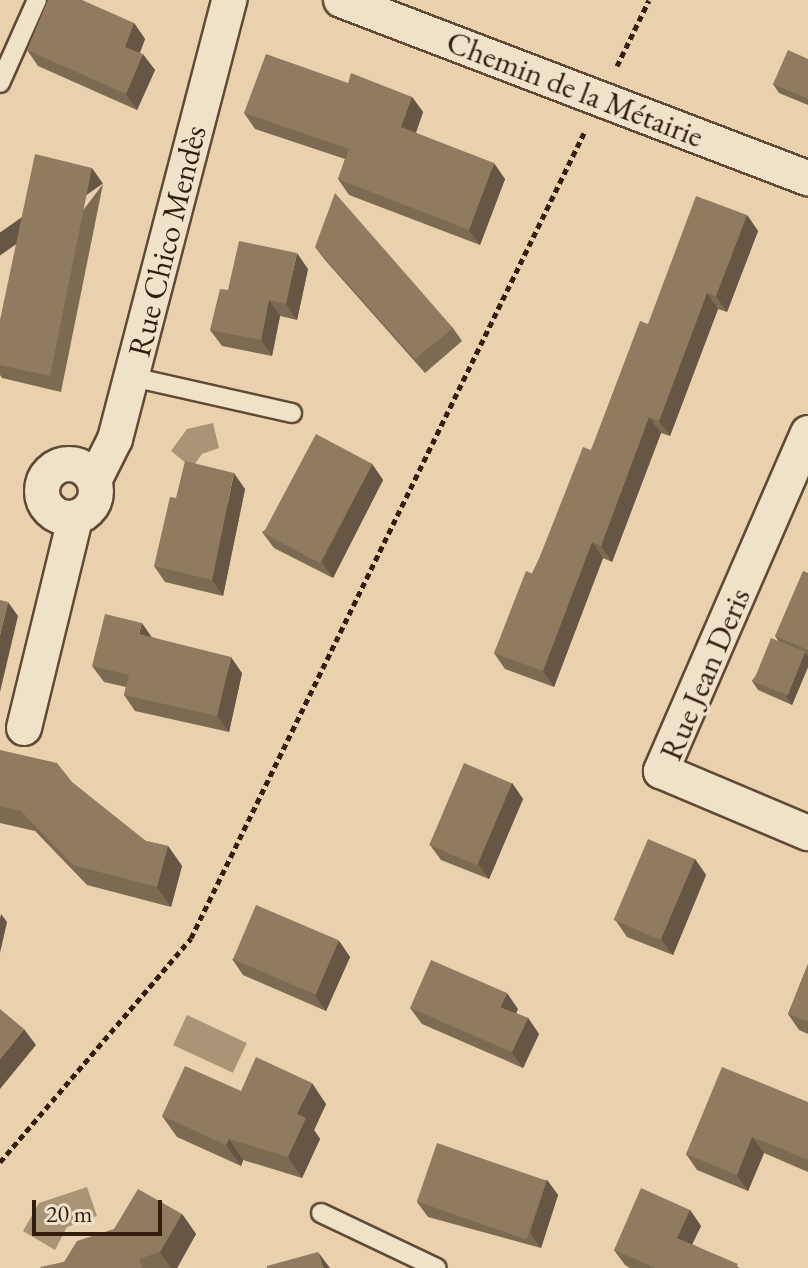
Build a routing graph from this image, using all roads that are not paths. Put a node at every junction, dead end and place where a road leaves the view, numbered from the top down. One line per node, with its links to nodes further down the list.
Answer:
1 (37, 0): 4 (lane)
2 (229, 0): 6 (street, Rue Chico Mendès)
3 (341, 0): 5 (street, Chemin de la Métairie)
4 (0, 83)
5 (808, 178)
6 (132, 377): 7 (lane); 9 (street, Rue Chico Mendès)
7 (292, 413)
8 (808, 433): 12 (street, Rue Jean Deris)
9 (95, 479): 10 (street, Rue Chico Mendès); 10 (street)
10 (75, 518): 11 (street, Rue Chico Mendès)
11 (24, 728)
12 (808, 833)
13 (321, 1213): 14 (lane)
14 (437, 1268)

